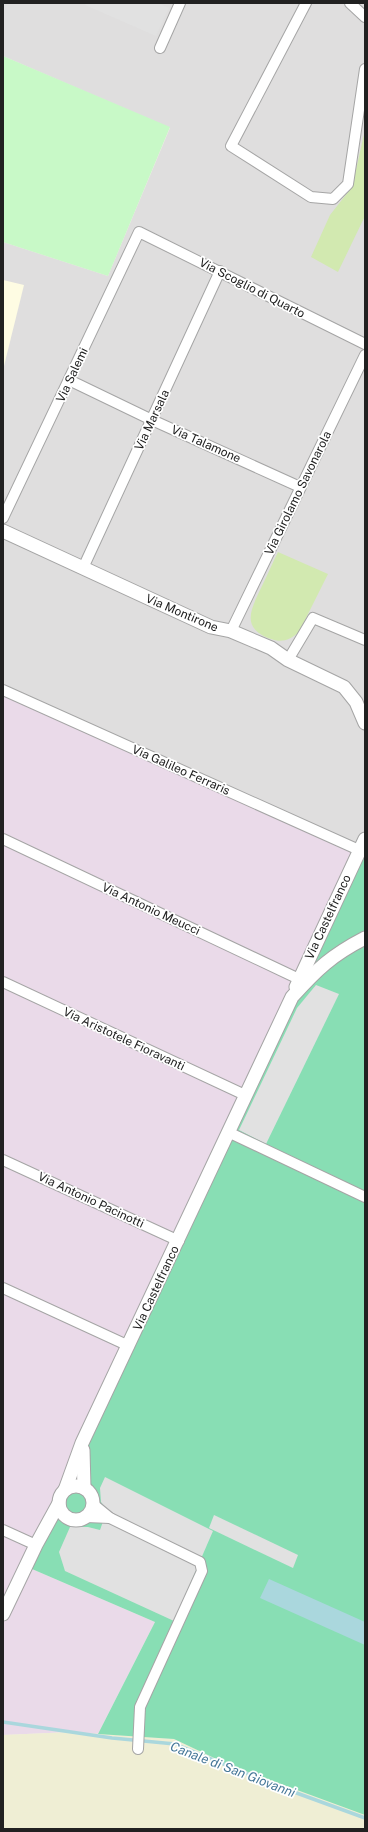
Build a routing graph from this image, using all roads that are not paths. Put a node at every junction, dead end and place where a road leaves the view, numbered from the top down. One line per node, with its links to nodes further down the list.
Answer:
1 (180, 3): 5 (street)
2 (306, 3): 6 (street)
3 (350, 3): 4 (street)
4 (365, 17)
5 (160, 48)
6 (365, 69)
7 (139, 232): 8 (street, Via Scoglio di Quarto); 11 (street, Via Salemi)
8 (220, 271): 9 (street, Via Scoglio di Quarto); 12 (street, Via Marsala)
9 (365, 344)
10 (365, 355): 13 (street, Via Girolamo Savonarola)
11 (69, 380): 12 (street, Via Talamone); 14 (street, Via Salemi)
12 (152, 420): 13 (street, Via Talamone); 16 (street, Via Marsala)
13 (300, 487): 17 (street, Via Girolamo Savonarola)
14 (3, 518)
15 (3, 531): 16 (street, Via Montirone)
16 (83, 568): 17 (street, Via Montirone)
17 (232, 631): 19 (street, Via Montirone)
18 (365, 640): 19 (street)
19 (288, 660): 21 (street, Via Montirone)
20 (3, 690): 24 (street, Via Galileo Ferraris)
21 (365, 723)
22 (3, 839): 26 (street, Via Antonio Meucci)
23 (365, 839): 24 (street, Via Castelfranco)
24 (359, 850): 26 (street, Via Castelfranco)
25 (365, 938): 28 (street, Via Castelfranco)
26 (299, 979): 28 (street, Via Castelfranco)
27 (3, 982): 29 (street, Via Aristotele Fioravanti)
28 (292, 996): 29 (street, Via Castelfranco)
29 (245, 1095): 30 (street, Via Castelfranco)
30 (228, 1132): 32 (street); 33 (street, Via Castelfranco)
31 (3, 1160): 33 (street, Via Antonio Pacinotti)
32 (365, 1197)
33 (179, 1241): 35 (street, Via Castelfranco)
34 (3, 1288): 35 (street)
35 (130, 1346): 36 (street, Via Castelfranco)
36 (82, 1443): 37 (street, Via Castelfranco); 38 (street, Via Castelfranco)
37 (84, 1488): 38 (street); 40 (street)
38 (65, 1490): 39 (street)
39 (59, 1503): 41 (street); 45 (street)
40 (93, 1504): 42 (street); 43 (street)
41 (66, 1517): 42 (street); 45 (street)
42 (87, 1517): 43 (street)
43 (110, 1518): 47 (street)
44 (3, 1530): 45 (street)
45 (36, 1544): 46 (street)
46 (3, 1614)
47 (138, 1749)

